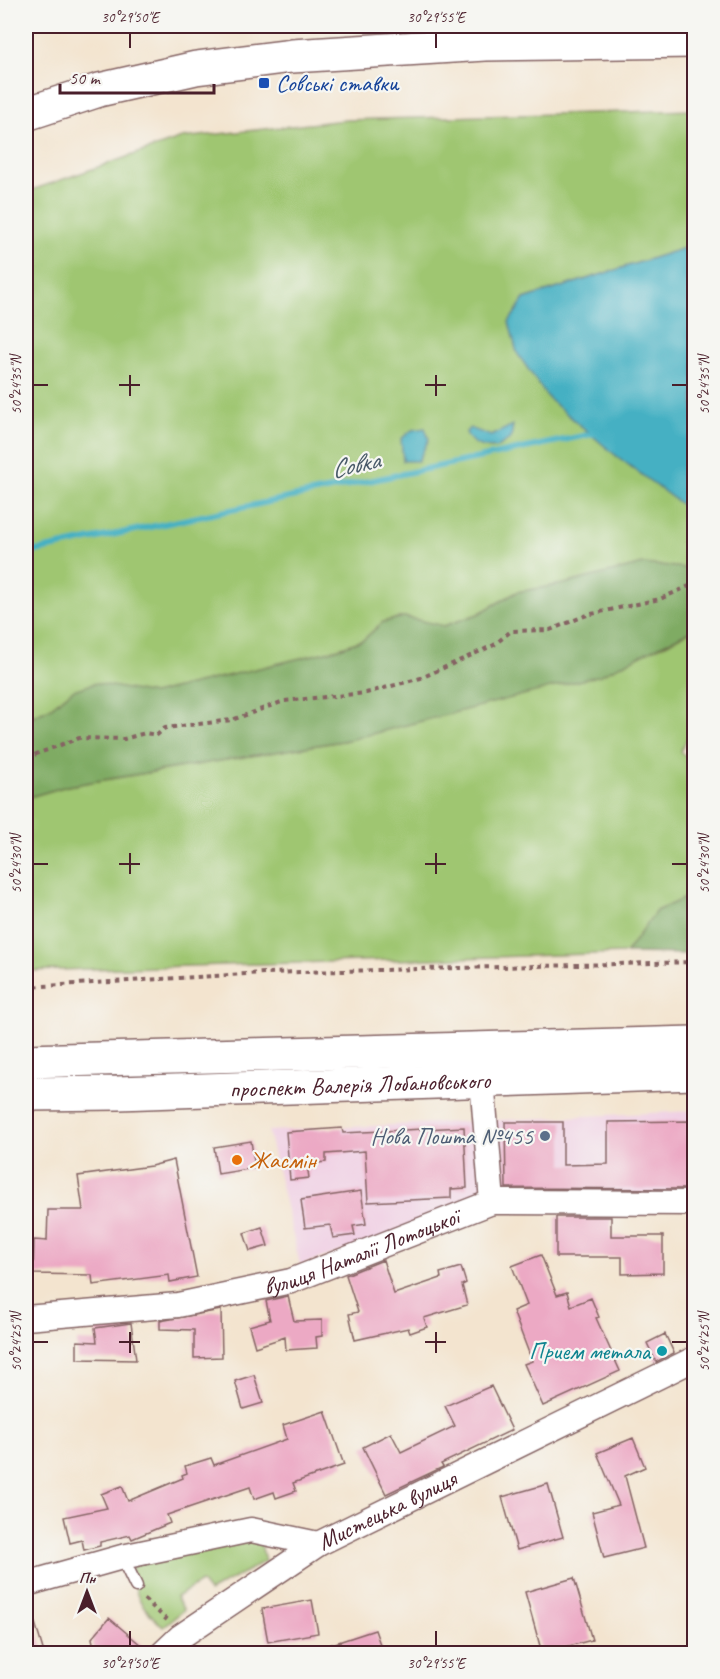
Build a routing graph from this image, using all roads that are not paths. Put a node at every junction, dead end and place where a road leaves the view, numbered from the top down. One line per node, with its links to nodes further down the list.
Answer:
1 (694, 41): 2 (main road)
2 (26, 114)
3 (694, 1043): 4 (main road, проспект Валерія Лобановського)
4 (26, 1061)
5 (694, 1073): 6 (main road, проспект Валерія Лобановського)
6 (482, 1080): 7 (main road, проспект Валерія Лобановського); 8 (street)
7 (26, 1094)
8 (492, 1202): 9 (street, вулиця Наталії Лотоцької); 10 (street, вулиця Наталії Лотоцької)
9 (694, 1203)
10 (26, 1318)
11 (694, 1359): 12 (street, Мистецька вулиця)
12 (318, 1544): 13 (street, Мистецька вулиця); 16 (street)
13 (122, 1557): 14 (street, Мистецька вулиця); 15 (lane)
14 (26, 1584)
15 (136, 1586)
16 (162, 1653)

